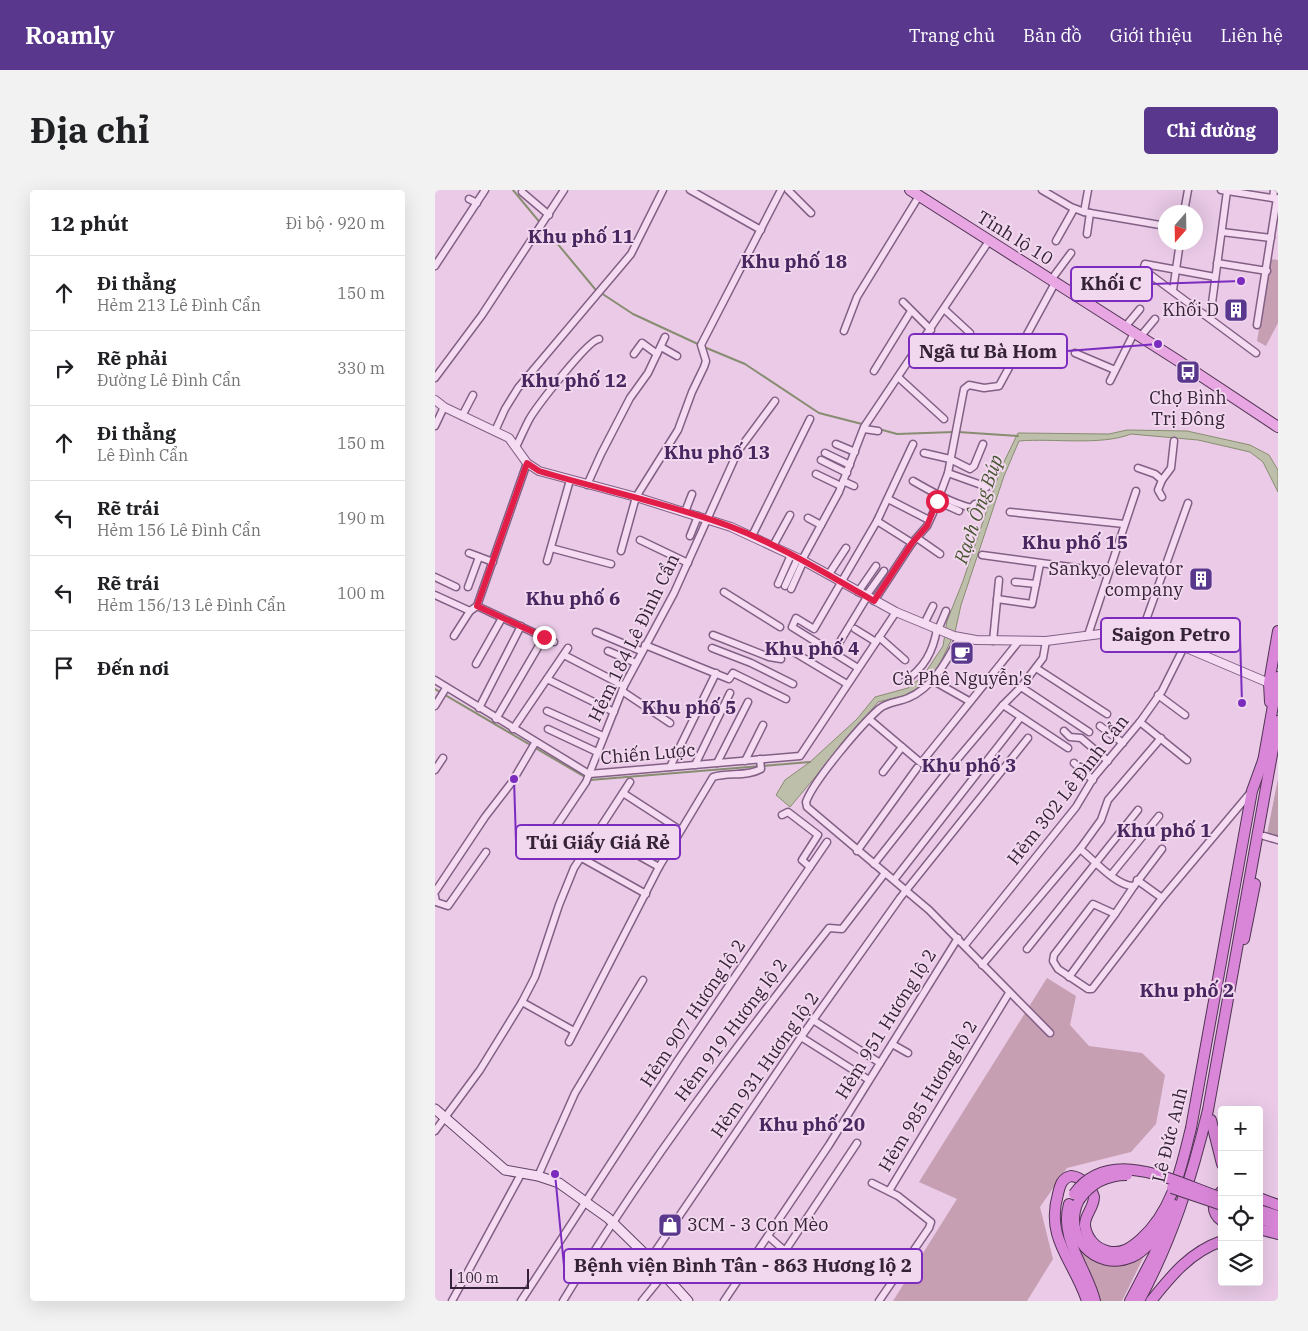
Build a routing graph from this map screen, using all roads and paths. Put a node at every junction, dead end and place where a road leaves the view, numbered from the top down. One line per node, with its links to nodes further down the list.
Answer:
1 (485, 190): 16 (street)
2 (564, 190): 21 (street)
3 (663, 190): 73 (street)
4 (690, 190): 23 (street)
5 (781, 190): 23 (street)
6 (788, 190): 20 (street)
7 (1042, 190): 18 (street)
8 (1088, 190): 19 (street)
9 (1188, 190): 17 (street)
10 (1224, 190): 15 (street); 24 (street)
11 (1274, 190): 15 (street)
12 (522, 192): 21 (street)
13 (914, 193): 27 (main road, Tỉnh lộ 10); 47 (street)
14 (469, 198): 16 (street)
15 (1276, 198): 26 (street)
16 (477, 203): 32 (street)
17 (1185, 205)
18 (1074, 209): 19 (street); 28 (street)
19 (1087, 213): 22 (street); 25 (street)
20 (811, 214)
21 (547, 218): 61 (street)
22 (1158, 225)
23 (761, 230): 101 (street)
24 (1222, 232): 26 (street); 31 (street)
25 (1087, 234)
26 (1271, 238): 34 (street)
27 (989, 241): 36 (main road, Tỉnh lộ 10); 39 (street)
28 (1056, 241)
29 (1179, 250): 33 (street)
30 (1071, 253): 36 (street)
31 (1217, 263): 34 (street); 35 (street)
32 (435, 266)
33 (1176, 269): 35 (street); 37 (street); 37 (street)
34 (1267, 271): 44 (street)
35 (1215, 277): 42 (street)
36 (1053, 281): 45 (main road, Tỉnh lộ 10); 83 (street)
37 (1173, 290): 42 (street)
38 (903, 302): 41 (street)
39 (944, 309): 46 (street); 48 (street)
40 (1140, 309): 45 (street)
41 (911, 311): 46 (street); 59 (street)
42 (1210, 318): 54 (street)
43 (1155, 319): 49 (street)
44 (1257, 325)
45 (1125, 327): 49 (main road, Tỉnh lộ 10)
46 (931, 330): 60 (street)
47 (844, 331)
48 (970, 333)
49 (1137, 335): 58 (street); 71 (main road, Tỉnh lộ 10)
50 (665, 337): 52 (street)
51 (599, 339): 79 (street)
52 (661, 347): 56 (street); 57 (street)
53 (1075, 353): 58 (street)
54 (1256, 353)
55 (634, 354): 56 (street)
56 (657, 354): 95 (street)
57 (677, 356)
58 (1115, 370): 62 (street)
59 (874, 371)
60 (898, 376): 69 (street); 72 (street)
61 (435, 378)
62 (1110, 381)
63 (473, 395): 67 (street)
64 (435, 400): 66 (street)
65 (775, 401): 112 (street, Hẻm 184 Lê Đình Cẩn)
66 (444, 407): 67 (street); 70 (street)
67 (462, 416): 73 (street)
68 (809, 419): 118 (street)
69 (944, 420)
70 (435, 426)
71 (1278, 427)
72 (864, 428): 74 (street); 80 (street)
73 (495, 431): 79 (street)
74 (878, 431)
75 (1174, 442): 92 (street)
76 (836, 444): 80 (street)
77 (913, 444): 103 (street)
78 (983, 444): 83 (street)
79 (516, 446): 85 (street)
80 (855, 452): 86 (street)
81 (825, 453): 86 (street)
82 (924, 454): 83 (street)
83 (951, 459): 89 (street)
84 (821, 460): 88 (street)
85 (527, 463): 91 (street); 130 (street)
86 (850, 465): 88 (street)
87 (1138, 468): 92 (street)
88 (847, 473): 94 (street)
89 (948, 473): 97 (street); 102 (street)
90 (816, 474): 94 (street)
91 (570, 480): 95 (street); 122 (street)
92 (1162, 480): 100 (street)
93 (913, 482): 102 (street)
94 (842, 484): 96 (street); 116 (street)
95 (587, 485): 101 (street)
96 (853, 486)
97 (987, 487)
98 (1136, 490): 115 (street)
99 (692, 494): 107 (street)
100 (1163, 496)
101 (636, 497): 107 (street); 124 (street)
102 (938, 498): 105 (street); 106 (street); 113 (street)
103 (888, 499): 113 (street); 114 (street)
104 (1188, 503): 164 (street)
105 (979, 504)
106 (959, 511)
107 (685, 512): 110 (street)
108 (1010, 512): 115 (street)
109 (790, 515): 121 (street)
110 (698, 516): 112 (street); 117 (street)
111 (808, 518): 116 (street)
112 (707, 519): 118 (street); 132 (street, Hẻm 184 Lê Đình Cẩn)
113 (929, 520): 120 (street)
114 (877, 521): 120 (street); 141 (street)
115 (1124, 524): 137 (street)
116 (821, 525): 129 (street)
117 (690, 536)
118 (752, 536): 121 (street)
119 (640, 540): 132 (street)
120 (914, 541): 126 (street); 149 (street)
121 (773, 546): 129 (street)
122 (551, 548): 131 (street); 133 (street)
123 (846, 548): 138 (street)
124 (621, 551)
125 (469, 553): 128 (street)
126 (940, 554)
127 (982, 555): 134 (street)
128 (479, 557): 130 (street); 145 (street)
129 (799, 558): 129 (street); 138 (street)
130 (496, 561): 151 (street)
131 (547, 561)
132 (688, 563): 175 (street, Hẻm 184 Lê Đình Cẩn)
133 (611, 564)
134 (1040, 564): 137 (street); 143 (street)
135 (876, 566): 147 (street)
136 (884, 571): 149 (street)
137 (1107, 572): 166 (street)
138 (829, 574): 141 (street)
139 (435, 577): 144 (street)
140 (999, 580): 150 (street)
141 (842, 582): 147 (street); 183 (street)
142 (1015, 582): 143 (street)
143 (1036, 584): 150 (street)
144 (456, 587)
145 (468, 587)
146 (724, 592): 159 (street)
147 (859, 592): 149 (street)
148 (435, 596): 153 (street)
149 (869, 598): 155 (street); 183 (street)
150 (997, 599): 171 (street)
151 (477, 606): 153 (street); 156 (street)
152 (933, 606): 157 (street)
153 (470, 611): 167 (street)
154 (946, 611): 161 (street)
155 (896, 612): 157 (street); 170 (street)
156 (502, 618): 158 (street); 188 (street)
157 (924, 624): 161 (street)
158 (521, 626): 168 (street); 209 (street)
159 (780, 627)
160 (855, 629): 170 (street)
161 (938, 630): 169 (street); 196 (street)
162 (1278, 631): 195 (highway, Lê Đức Anh)
163 (596, 632): 182 (street)
164 (1141, 634): 166 (street); 176 (street)
165 (713, 635): 185 (street)
166 (1087, 635): 173 (street)
167 (454, 636)
168 (544, 637): 174 (street); 216 (street)
169 (956, 637): 171 (street); 194 (street)
170 (877, 639): 186 (street); 189 (street)
171 (993, 641): 172 (street)
172 (1019, 641): 173 (street); 205 (street)
173 (1046, 641): 190 (street)
174 (554, 642)
175 (645, 645): 182 (street, Hẻm 184 Lê Đình Cẩn); 191 (street)
176 (1184, 647): 195 (street); 203 (street, Hẻm 302 Lê Đình Cẩn)
177 (568, 648): 184 (street)
178 (712, 648): 197 (street)
179 (787, 648): 198 (street)
180 (1278, 649): 195 (highway)
181 (608, 651): 187 (street)
182 (641, 652): 187 (street, Hẻm 184 Lê Đình Cẩn)
183 (833, 653): 189 (street)
184 (564, 655): 193 (street); 200 (street)
185 (781, 658)
186 (905, 660)
187 (636, 663): 200 (street, Hẻm 184 Lê Đình Cẩn)
188 (476, 664)
189 (858, 668): 198 (street)
190 (1036, 668): 199 (street); 213 (street)
191 (716, 673): 204 (street); 247 (street)
192 (435, 680): 201 (street, Chiến Lược)
193 (547, 680): 212 (street); 223 (street)
194 (932, 680): 205 (street); 217 (street)
195 (1274, 680): 210 (highway); 210 (highway, Lê Đức Anh)
196 (905, 681)
197 (793, 684)
198 (847, 684): 241 (street, Chiến Lược)
199 (1021, 687): 207 (street); 226 (street)
200 (623, 689): 212 (street, Hẻm 184 Lê Đình Cẩn); 220 (street)
201 (444, 691): 208 (street); 209 (street, Chiến Lược)
202 (730, 693): 244 (street)
203 (1158, 696): 214 (street); 219 (street, Hẻm 302 Lê Đình Cẩn)
204 (786, 699)
205 (969, 700): 245 (street)
206 (748, 702): 242 (street)
207 (1003, 705): 215 (street); 270 (street)
208 (435, 706)
209 (479, 708): 216 (street, Chiến Lược)
210 (1272, 710): 237 (highway, Lê Đức Anh)
211 (547, 711): 227 (street)
212 (614, 712): 227 (street, Hẻm 184 Lê Đình Cẩn)
213 (1107, 714)
214 (1185, 715)
215 (1021, 717): 234 (street); 275 (street)
216 (496, 718): 223 (street, Chiến Lược)
217 (869, 719): 233 (street); 266 (street)
218 (1278, 721): 230 (highway, Lê Đức Anh)
219 (1140, 722): 229 (street); 231 (street, Hẻm 302 Lê Đình Cẩn)
220 (670, 723)
221 (763, 725): 239 (street)
222 (1100, 726): 231 (street)
223 (513, 729): 232 (street, Chiến Lược)
224 (548, 729): 235 (street)
225 (1064, 731): 240 (street)
226 (1089, 732)
227 (603, 736): 235 (street, Hẻm 184 Lê Đình Cẩn)
228 (1028, 738): 279 (street, Hẻm 931 Hương lộ 2)
229 (1161, 738): 238 (street); 264 (street)
230 (1274, 742): 246 (highway, Lê Đức Anh); 343 (highway, Lê Đức Anh)
231 (1123, 743): 240 (street, Hẻm 302 Lê Đình Cẩn)
232 (534, 744): 250 (street, Chiến Lược); 277 (street)
233 (902, 747): 245 (street); 249 (street)
234 (1068, 748)
235 (597, 752): 250 (street, Hẻm 184 Lê Đình Cẩn)
236 (443, 758): 248 (street)
237 (1264, 758): 253 (highway, Lê Đức Anh); 302 (highway, Lê Đức Anh)
238 (1187, 760)
239 (745, 761): 241 (street, Chiến Lược); 242 (street, Chiến Lược)
240 (1108, 761): 251 (street, Hẻm 302 Lê Đình Cẩn)
241 (761, 762): 258 (street)
242 (717, 763): 244 (street, Chiến Lược)
243 (1074, 763): 251 (street)
244 (695, 765): 247 (street, Chiến Lược)
245 (919, 766): 266 (street)
246 (1277, 766): 260 (highway, Lê Đức Anh)
247 (670, 767): 250 (street, Chiến Lược)
248 (435, 770)
249 (883, 772)
250 (588, 777): 263 (street, Hẻm 184 Lê Đình Cẩn)
251 (1093, 780): 283 (street, Hẻm 302 Lê Đình Cẩn)
252 (630, 782): 254 (street)
253 (1252, 792): 280 (street); 302 (highway, Lê Đức Anh)
254 (623, 793): 258 (street); 259 (street)
255 (1137, 810): 269 (street)
256 (782, 815): 272 (street)
257 (1159, 816): 273 (street)
258 (680, 830): 271 (street)
259 (596, 832): 268 (street); 271 (street)
260 (1264, 836): 261 (street); 301 (highway, Lê Đức Anh)
261 (1278, 840)
262 (827, 842): 272 (street, Hẻm 907 Hương lộ 2)
263 (543, 846)
264 (1080, 849): 269 (street); 285 (street)
265 (1162, 849): 276 (street)
266 (857, 851): 270 (street)
267 (486, 852): 277 (street)
268 (580, 857): 278 (street); 289 (street)
269 (1096, 862): 273 (street); 284 (street)
270 (874, 864): 274 (street)
271 (659, 867): 278 (street)
272 (810, 867): 314 (street, Hẻm 907 Hương lộ 2)
273 (1111, 875): 276 (street)
274 (883, 876): 275 (street); 322 (street, Hẻm 919 Hương lộ 2)
275 (894, 880): 279 (street)
276 (1136, 883): 280 (street); 281 (street)
277 (435, 894)
278 (646, 894): 291 (street)
279 (903, 894): 282 (street); 290 (street, Hẻm 931 Hương lộ 2)
280 (1162, 898): 286 (street)
281 (1115, 914): 286 (street); 286 (street)
282 (955, 941): 283 (street); 295 (street, Hẻm 951 Hương lộ 2)
283 (965, 945): 285 (street)
284 (1027, 949)
285 (983, 965): 288 (street)
286 (1069, 977)
287 (643, 980): 307 (street)
288 (1008, 994): 292 (street); 309 (street, Hẻm 985 Hương lộ 2)
289 (522, 1002): 291 (street); 300 (street)
290 (813, 1020): 293 (street, Hẻm 931 Hương lộ 2); 297 (street)
291 (574, 1031): 294 (street)
292 (1050, 1033)
293 (801, 1037): 298 (street); 330 (street, Hẻm 931 Hương lộ 2)
294 (569, 1042)
295 (892, 1044): 296 (street); 297 (street, Hẻm 951 Hương lộ 2)
296 (907, 1052)
297 (880, 1063): 298 (street, Hẻm 951 Hương lộ 2)
298 (869, 1080): 327 (street, Hẻm 951 Hương lộ 2)
299 (435, 1109): 300 (main road)
300 (445, 1118): 303 (street); 306 (main road)
301 (1211, 1120): 305 (highway); 344 (highway, Lê Đức Anh)
302 (1193, 1128): 319 (highway, Lê Đức Anh); 329 (highway, Lê Đức Anh)
303 (435, 1131)
304 (857, 1143): 327 (street)
305 (1219, 1151)
306 (521, 1174): 307 (main road); 333 (street)
307 (538, 1176): 314 (main road)
308 (872, 1183): 309 (street)
309 (889, 1191): 339 (street, Hẻm 985 Hương lộ 2)
310 (1218, 1196): 320 (highway)
311 (1077, 1197): 312 (highway, bridge); 315 (highway, bridge); 331 (highway); 341 (highway)
312 (1218, 1197)
313 (1263, 1199): 316 (highway)
314 (585, 1200): 322 (main road); 334 (street, Hẻm 907 Hương lộ 2)
315 (1218, 1204)
316 (1278, 1205)
317 (1263, 1211): 318 (highway)
318 (1278, 1216)
319 (1169, 1218): 331 (highway); 342 (highway, Lê Đức Anh)
320 (1218, 1218)
321 (1263, 1219): 323 (highway)
322 (612, 1221): 330 (main road); 335 (street)
323 (1278, 1225)
324 (1263, 1230): 326 (highway)
325 (1263, 1234): 326 (highway)
326 (1278, 1235)
327 (768, 1236): 338 (street, Hẻm 951 Hương lộ 2)
328 (1218, 1243): 345 (highway)
329 (1135, 1245): 331 (highway, Lê Đức Anh); 340 (highway)
330 (650, 1259): 332 (main road)
331 (1107, 1260)
332 (663, 1275): 336 (street); 337 (main road)
333 (452, 1301)
334 (521, 1301)
335 (563, 1301)
336 (642, 1301)
337 (688, 1301)
338 (724, 1301)
339 (879, 1301)
340 (1087, 1301)
341 (1095, 1301)
342 (1130, 1301)
343 (1139, 1301)
344 (1145, 1301)
345 (1151, 1301)

